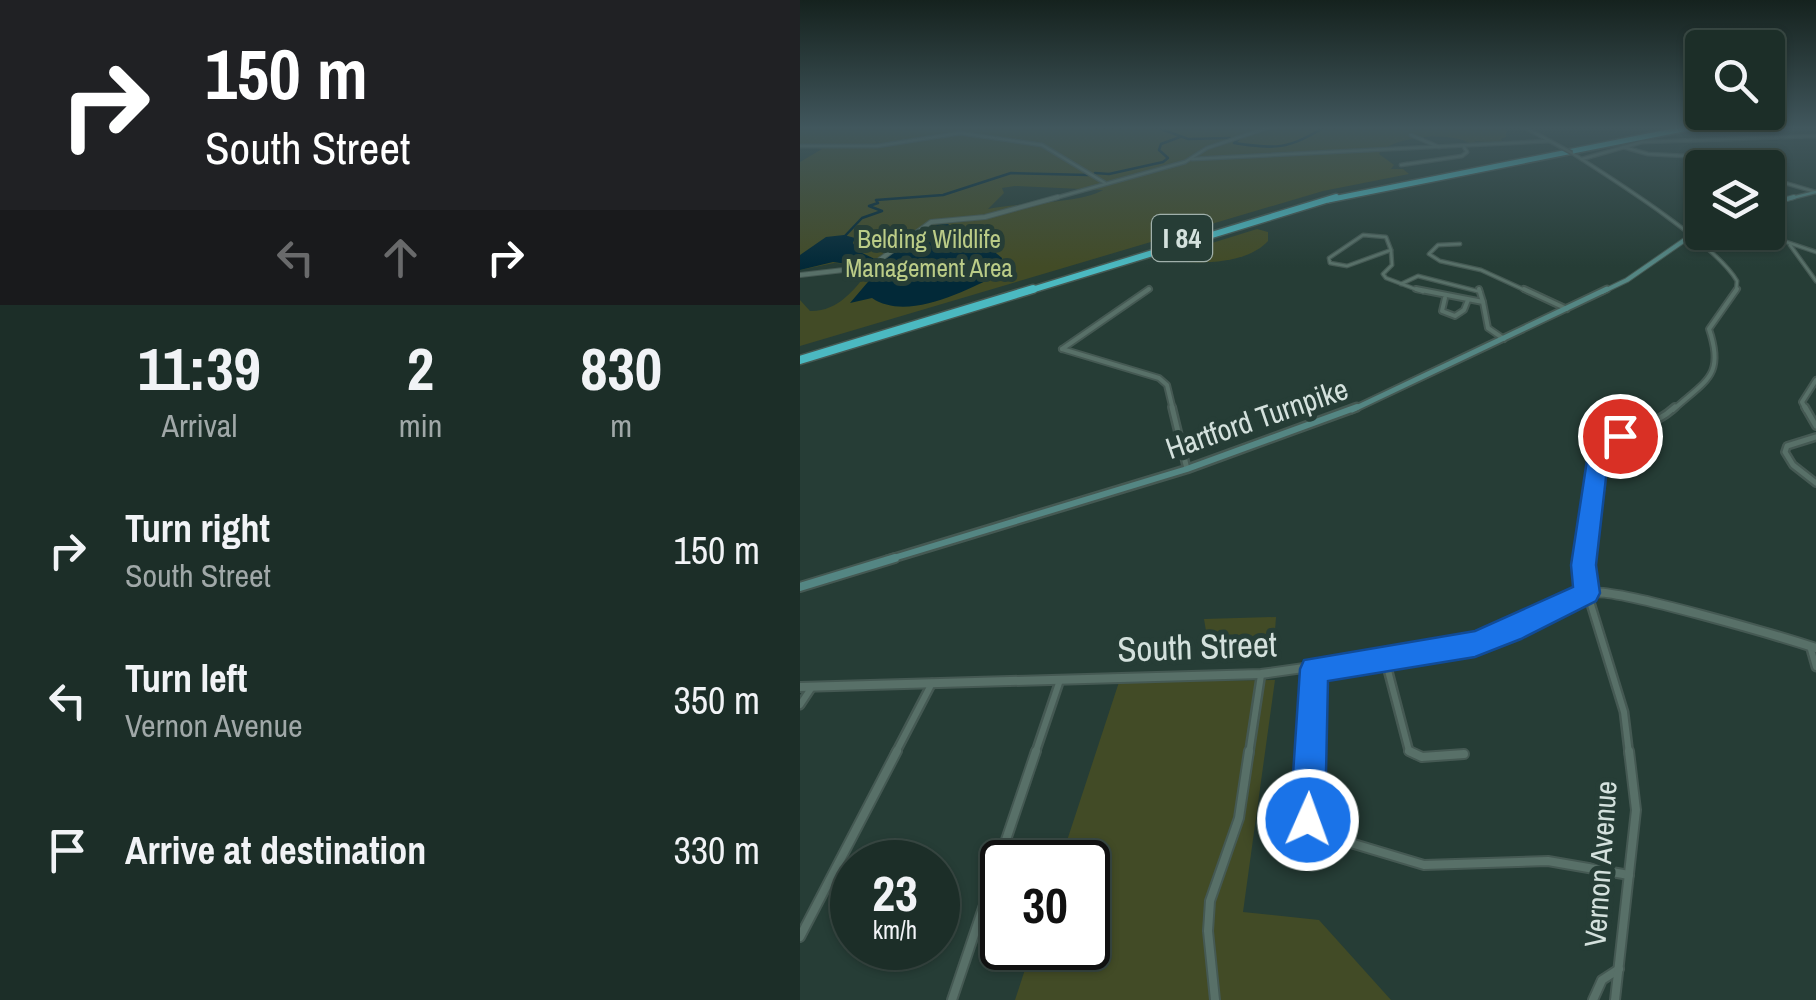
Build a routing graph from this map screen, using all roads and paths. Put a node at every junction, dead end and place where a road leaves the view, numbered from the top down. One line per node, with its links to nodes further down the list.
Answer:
1 (1092, 174): 7 (street)
2 (1141, 174): 7 (street)
3 (1434, 174): 27 (highway, I 84)
4 (1456, 174): 27 (highway, I 84)
5 (1605, 174): 10 (street)
6 (1785, 183): 8 (street)
7 (1105, 184): 18 (street)
8 (1816, 192): 9 (main road)
9 (1785, 200)
10 (1685, 233)
11 (1685, 241): 25 (main road, Hartford Turnpike)
12 (1785, 242): 13 (street)
13 (1788, 243): 17 (street); 19 (street)
14 (1460, 244): 25 (street)
15 (1391, 250): 15 (street); 20 (street)
16 (1707, 250): 34 (street, Vernon Avenue)
17 (1816, 252)
18 (800, 275)
19 (1816, 280)
20 (1401, 284): 22 (street); 24 (street)
21 (1150, 289): 31 (street)
22 (1445, 298): 23 (street); 23 (street)
23 (1468, 300): 24 (street)
24 (1483, 302): 26 (street)
25 (1567, 309): 26 (main road, Hartford Turnpike)
26 (1504, 338): 31 (main road, Hartford Turnpike)
27 (800, 356)
28 (1816, 380): 29 (street)
29 (1816, 426)
30 (1816, 437): 32 (street)
31 (1187, 469): 33 (main road, Hartford Turnpike)
32 (1816, 483)
33 (800, 587)
34 (1586, 593): 35 (street); 36 (street, South Street); 46 (street, Vernon Avenue)
35 (1813, 647): 37 (street)
36 (1385, 659): 38 (street, South Street); 45 (street)
37 (1816, 667)
38 (1314, 669): 39 (street, South Street); 46 (street)
39 (1261, 674): 40 (street, South Street); 50 (street)
40 (1060, 680): 41 (street, South Street); 49 (street)
41 (932, 683): 43 (street, South Street); 47 (street)
42 (800, 687): 43 (street, South Street)
43 (812, 687): 44 (street)
44 (800, 705)
45 (1464, 754)
46 (1629, 875): 48 (street, Vernon Avenue)
47 (800, 937)
48 (1619, 969): 51 (street); 52 (street, Vernon Avenue)
49 (952, 1000)
50 (1215, 1000)
51 (1593, 1000)
52 (1615, 1000)

